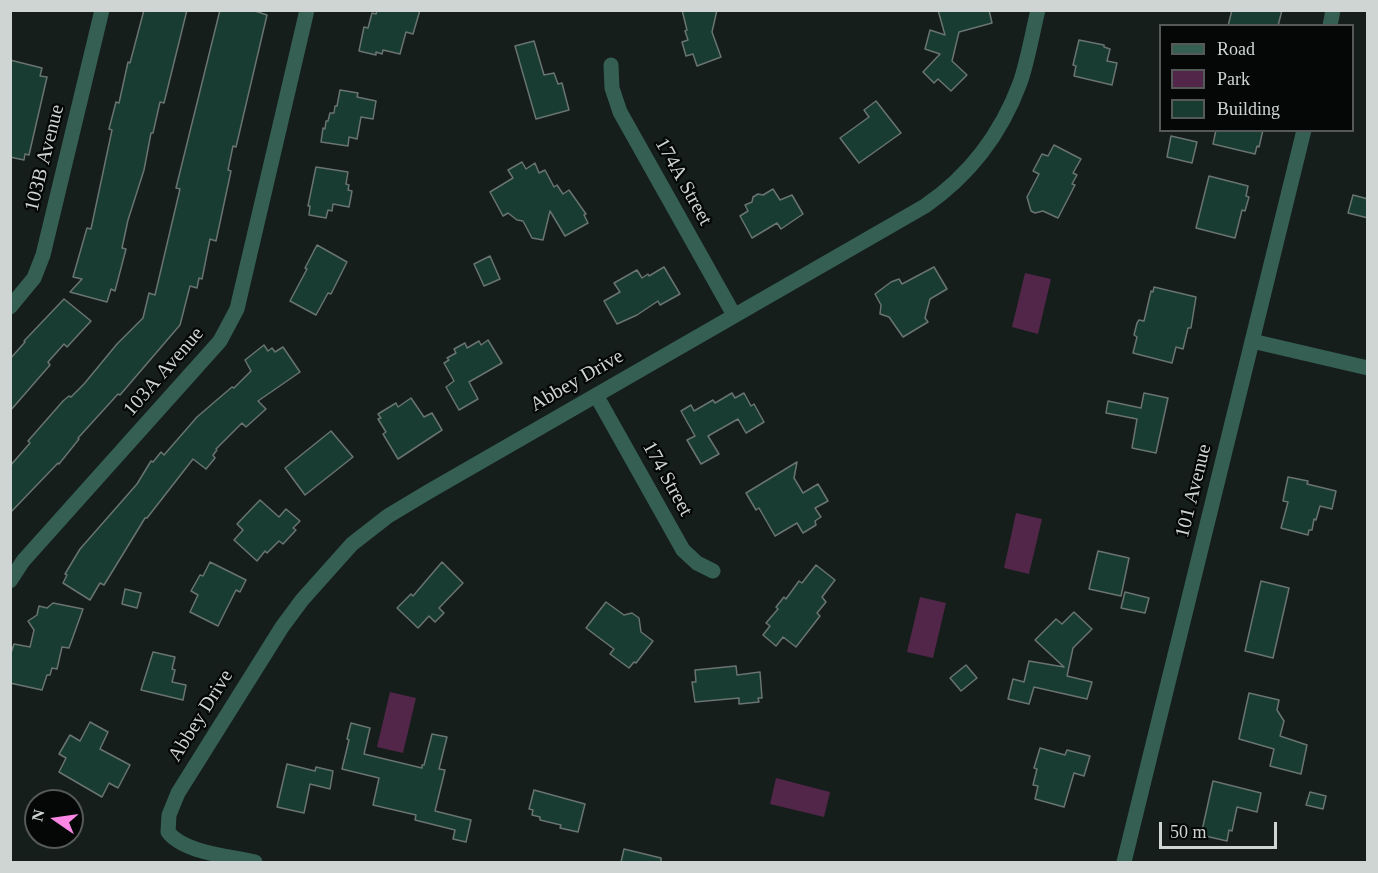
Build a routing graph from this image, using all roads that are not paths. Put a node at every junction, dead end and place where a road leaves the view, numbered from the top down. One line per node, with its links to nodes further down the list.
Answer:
1 (102, 10): 6 (street, 103B Avenue)
2 (307, 10): 12 (street, 103A Avenue)
3 (1038, 10): 7 (street, Abbey Drive)
4 (611, 65): 7 (street, 174A Street)
5 (1304, 132): 8 (street, 101 Avenue)
6 (10, 307)
7 (734, 315): 10 (street, Abbey Drive)
8 (1252, 341): 9 (street); 14 (street, 101 Avenue)
9 (1368, 368)
10 (596, 395): 11 (street, 174 Street); 13 (street, Abbey Drive)
11 (713, 571)
12 (10, 581)
13 (255, 862)
14 (1124, 862)

